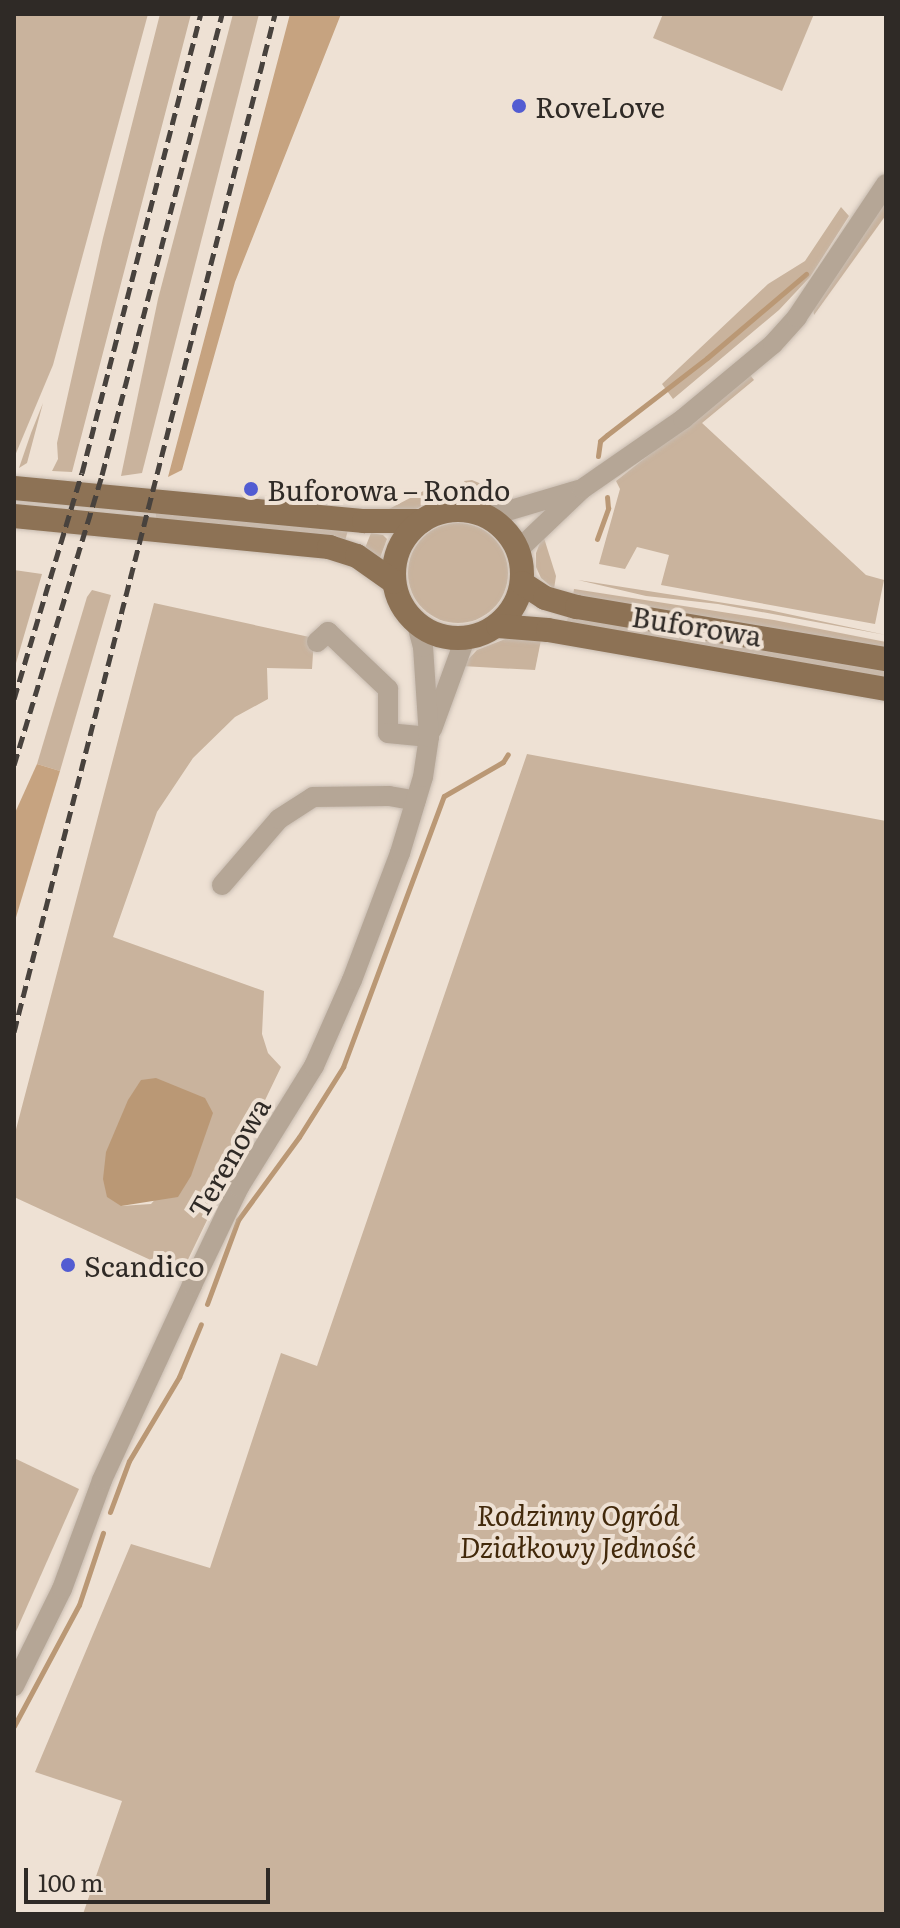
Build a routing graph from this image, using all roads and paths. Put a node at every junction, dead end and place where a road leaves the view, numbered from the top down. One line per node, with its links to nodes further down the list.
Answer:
1 (886, 184): 3 (street)
2 (14, 488): 6 (main road)
3 (582, 489): 5 (street); 7 (street)
4 (14, 516): 8 (main road)
5 (487, 517): 6 (main road); 7 (main road)
6 (422, 521): 8 (main road)
7 (518, 550): 9 (main road)
8 (394, 582): 10 (main road)
9 (522, 583): 11 (main road); 14 (main road, Buforowa)
10 (417, 624): 12 (main road); 16 (street, Terenowa)
11 (498, 626): 12 (main road); 15 (main road, Buforowa)
12 (465, 639): 16 (street, Terenowa)
13 (317, 642): 16 (street)
14 (886, 659)
15 (886, 689)
16 (429, 737): 17 (street, Terenowa)
17 (416, 801): 18 (street); 19 (street, Terenowa)
18 (222, 885)
19 (14, 1686)

